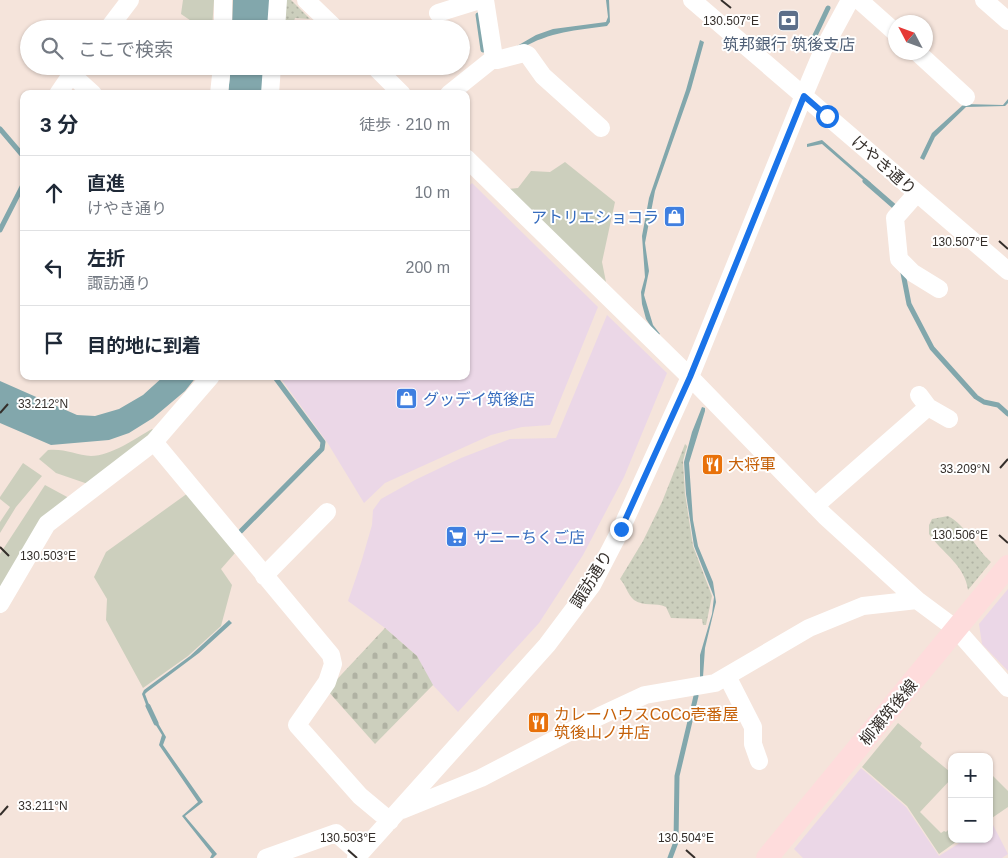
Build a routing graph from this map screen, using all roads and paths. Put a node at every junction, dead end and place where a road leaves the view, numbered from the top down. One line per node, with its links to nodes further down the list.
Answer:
1 (130, 0): 12 (street)
2 (223, 0): 13 (street)
3 (278, 0): 14 (street)
4 (306, 0): 15 (street)
5 (480, 0): 11 (street)
6 (485, 0): 18 (street)
7 (692, 0): 31 (street, けやき通り)
8 (850, 0): 31 (street, 諏訪通り)
9 (859, 0): 17 (street)
10 (984, 0): 16 (street)
11 (438, 13)
12 (115, 20)
13 (223, 20)
14 (277, 20)
15 (327, 20)
16 (1008, 22)
17 (888, 26)
18 (494, 58): 30 (street); 33 (street)
19 (926, 60): 32 (street)
20 (71, 75): 25 (street)
21 (78, 75): 26 (street)
22 (221, 75): 27 (street)
23 (271, 75): 28 (street)
24 (383, 75): 29 (street)
25 (61, 90)
26 (90, 90)
27 (219, 90)
28 (270, 90)
29 (398, 90)
30 (454, 90)
31 (804, 96): 35 (street, けやき通り); 38 (street, 諏訪通り)
32 (966, 97)
33 (601, 128)
34 (470, 162): 38 (street)
35 (917, 193): 36 (street, けやき通り); 37 (street)
36 (1008, 270)
37 (939, 288)
38 (690, 377): 42 (street); 52 (street, 諏訪通り)
39 (208, 380): 41 (street)
40 (949, 419): 42 (street)
41 (154, 442): 45 (street); 47 (street)
42 (815, 506): 46 (street)
43 (327, 512): 45 (street)
44 (1008, 566): 48 (main road, 柳瀬筑後線)
45 (264, 576): 52 (street)
46 (917, 600): 48 (street); 49 (street)
47 (0, 604)
48 (956, 629): 50 (street); 55 (main road, 柳瀬筑後線)
49 (727, 676): 51 (street); 52 (street)
50 (1008, 688)
51 (759, 761)
52 (394, 816): 53 (street, 諏訪通り)
53 (358, 856): 54 (street)
54 (266, 858)
55 (767, 858)

